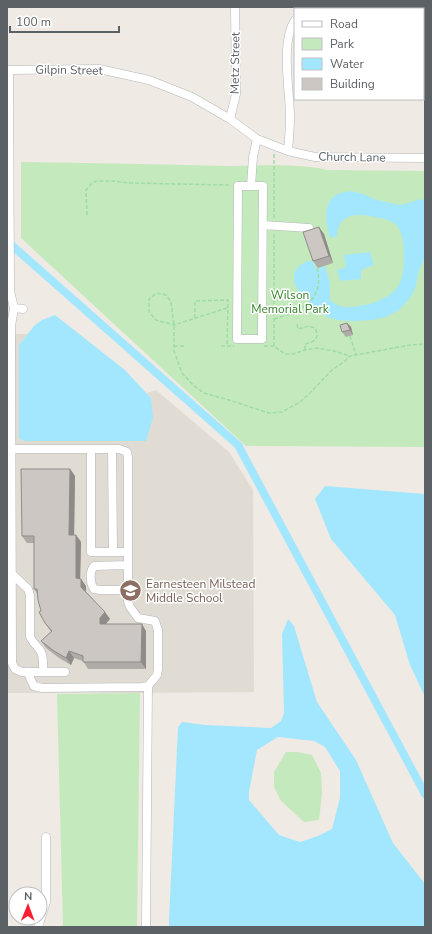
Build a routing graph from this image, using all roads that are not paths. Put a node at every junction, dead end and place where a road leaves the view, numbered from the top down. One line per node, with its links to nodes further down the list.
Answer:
1 (235, 7): 4 (street, Metz Street)
2 (294, 22): 6 (street)
3 (8, 70): 4 (street, Gilpin Street); 11 (street)
4 (230, 119): 5 (street, Gilpin Street)
5 (257, 139): 6 (street, Church Lane); 8 (street)
6 (288, 151): 7 (street, Church Lane)
7 (425, 158)
8 (251, 186): 9 (street); 9 (street)
9 (263, 225): 10 (street)
10 (309, 228)
11 (14, 308): 12 (street); 13 (street)
12 (23, 309)
13 (12, 449): 14 (street); 16 (street)
14 (90, 449): 15 (street); 17 (street)
15 (112, 449): 17 (street); 18 (street)
16 (10, 552): 20 (street)
17 (113, 552): 18 (street)
18 (128, 552): 19 (street)
19 (128, 565): 21 (street); 21 (street)
20 (12, 574): 22 (street); 23 (street)
21 (128, 590): 25 (street)
22 (28, 672): 23 (street); 25 (street)
23 (43, 672): 24 (street)
24 (64, 672)
25 (148, 686): 28 (street)
26 (46, 837): 27 (street)
27 (38, 927)
28 (146, 927)

